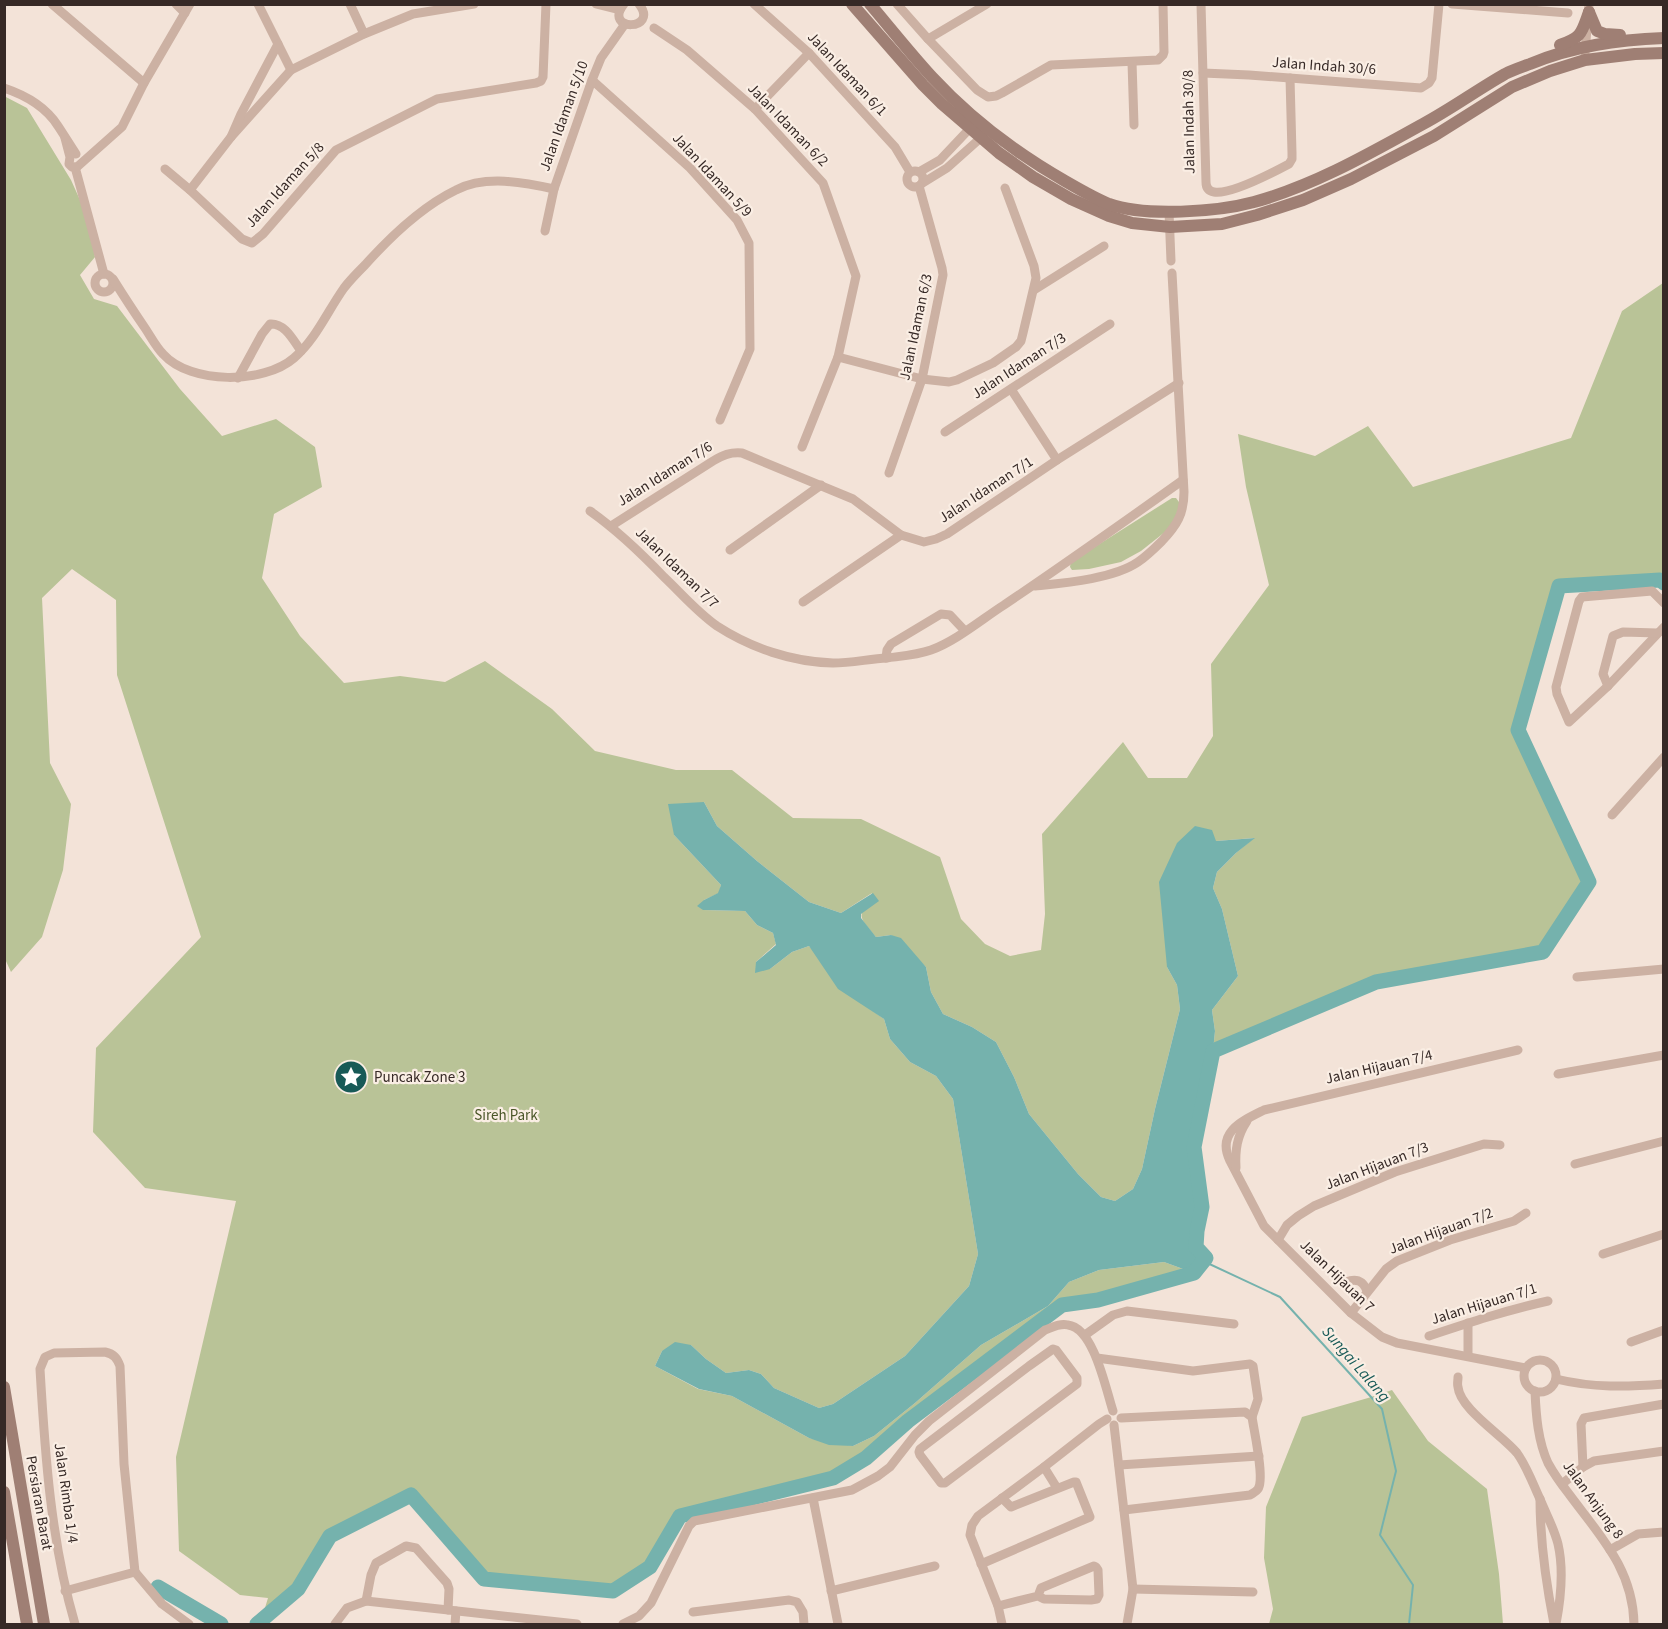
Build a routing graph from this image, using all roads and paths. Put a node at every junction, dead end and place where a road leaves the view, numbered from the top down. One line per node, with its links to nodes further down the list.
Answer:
1 (52, 4): 38 (street)
2 (176, 4): 20 (street)
3 (258, 4): 27 (street)
4 (350, 4): 24 (street)
5 (474, 4): 24 (street)
6 (546, 4): 51 (street, Jalan Idaman 5/8)
7 (596, 4): 18 (street)
8 (754, 4): 29 (street, Jalan Idaman 6/1)
9 (852, 4): 41 (main road)
10 (870, 4): 41 (main road)
11 (897, 4): 26 (street)
12 (987, 4): 26 (street)
13 (1163, 4): 32 (street)
14 (1201, 4): 34 (street, Jalan Indah 30/8)
15 (1439, 4): 36 (street, Jalan Indah 30/6)
16 (1452, 4): 21 (street)
17 (641, 6): 22 (street, Jalan Idaman 5/10)
18 (622, 7): 22 (street)
19 (1589, 8): 25 (main road); 28 (street); 35 (main road)
20 (188, 9): 38 (street)
21 (1568, 13)
22 (625, 24): 37 (street, Jalan Idaman 5/10)
23 (654, 28): 40 (street, Jalan Idaman 6/2)
24 (364, 34): 33 (street)
25 (1664, 38): 28 (main road)
26 (928, 39): 32 (street)
27 (278, 44): 33 (street); 44 (street)
28 (1586, 46): 31 (street); 35 (main road)
29 (810, 53): 40 (street); 47 (street, Jalan Idaman 6/1)
30 (1664, 53): 31 (main road)
31 (1585, 60): 53 (main road)
32 (1132, 62): 42 (street)
33 (291, 70): 44 (street)
34 (1203, 73): 36 (street, Jalan Indah 30/6); 36 (street, Jalan Indah 30/8)
35 (1506, 73): 52 (main road)
36 (1290, 78)
37 (592, 80): 50 (street, Jalan Idaman 5/10); 69 (street, Jalan Idaman 5/9)
38 (144, 83): 45 (street)
39 (4, 88): 45 (street)
40 (755, 110): 64 (street, Jalan Idaman 6/2)
41 (974, 124): 43 (main road); 47 (street)
42 (1134, 125)
43 (986, 134): 48 (street); 52 (main road); 53 (main road)
44 (231, 137): 51 (street)
45 (76, 159): 58 (street)
46 (165, 170): 51 (street, Jalan Idaman 5/8)
47 (915, 172): 48 (street); 48 (street)
48 (920, 185): 66 (street, Jalan Idaman 6/3)
49 (1005, 188): 59 (street)
50 (554, 189): 54 (street, Jalan Idaman 5/10); 63 (street, Jalan Idaman 5/10)
51 (190, 190)
52 (1169, 212): 53 (street)
53 (1170, 227): 56 (street)
54 (545, 231)
55 (1104, 246): 59 (street)
56 (1171, 261)
57 (1172, 273): 67 (street, Jalan Idaman 7/7)
58 (108, 276): 60 (street); 60 (street); 61 (street, Jalan Idaman 5/10)
59 (1034, 290): 66 (street)
60 (101, 292): 61 (street)
61 (130, 305): 65 (street, Jalan Idaman 5/10)
62 (1110, 324): 68 (street, Jalan Idaman 7/3)
63 (301, 351): 65 (street, Jalan Idaman 5/10); 65 (street)
64 (838, 357): 66 (street); 71 (street, Jalan Idaman 6/2)
65 (238, 378)
66 (922, 379): 74 (street, Jalan Idaman 6/3)
67 (1179, 383): 73 (street, Jalan Idaman 7/1); 75 (street, Jalan Idaman 7/7)
68 (1011, 389): 70 (street, Jalan Idaman 7/3); 73 (street)
69 (720, 420)
70 (945, 432)
71 (802, 447)
72 (736, 452): 76 (street, Jalan Idaman 7/1); 78 (street, Jalan Idaman 7/6)
73 (1057, 460): 79 (street, Jalan Idaman 7/1)
74 (889, 473)
75 (1183, 480): 81 (street, Jalan Idaman 7/7); 82 (street, Jalan Idaman 7/7)
76 (821, 485): 79 (street, Jalan Idaman 7/1); 80 (street)
77 (590, 511): 78 (street, Jalan Idaman 7/7)
78 (611, 526): 88 (street, Jalan Idaman 7/7)
79 (901, 535): 84 (street)
80 (730, 550)
81 (1064, 564): 82 (street); 83 (street, Jalan Idaman 7/7)
82 (1071, 582): 83 (street, Jalan Idaman 7/7)
83 (1032, 586): 87 (street, Jalan Idaman 7/7)
84 (803, 602)
85 (1664, 603): 89 (street)
86 (1660, 630): 89 (street); 89 (street)
87 (965, 631): 88 (street, Jalan Idaman 7/7); 88 (street)
88 (886, 658)
89 (1608, 686)
90 (1664, 757): 91 (street)
91 (1612, 815)
92 (1664, 969): 93 (street)
93 (1577, 977)
94 (1518, 1050): 97 (street, Jalan Hijauan 7/4)
95 (1664, 1055): 96 (street)
96 (1558, 1074)
97 (1246, 1122): 103 (street, Jalan Hijauan 7)
98 (1664, 1141): 100 (street)
99 (1500, 1145): 103 (street, Jalan Hijauan 7/3)
100 (1575, 1164)
101 (1526, 1213): 106 (street, Jalan Hijauan 7/2)
102 (1664, 1234): 104 (street)
103 (1278, 1240): 108 (street, Jalan Hijauan 7)
104 (1603, 1254)
105 (1346, 1282): 106 (street)
106 (1367, 1292): 108 (street, Jalan Hijauan 7/2)
107 (1548, 1301): 109 (street, Jalan Hijauan 7/1)
108 (1351, 1314): 116 (street, Jalan Hijauan 7)
109 (1468, 1323): 113 (street, Jalan Hijauan 7/1); 116 (street)
110 (1234, 1324): 112 (street)
111 (1664, 1330): 114 (street)
112 (1085, 1335): 115 (street); 117 (street)
113 (1429, 1336)
114 (1631, 1342)
115 (1018, 1352): 118 (street); 126 (street)
116 (1468, 1356): 119 (street, Jalan Hijauan 7)
117 (1097, 1358): 127 (street); 128 (street)
118 (1029, 1366): 129 (street); 129 (street)
119 (1526, 1368): 121 (street); 124 (street)
120 (1458, 1377): 140 (street)
121 (1556, 1379): 122 (street); 124 (street)
122 (1664, 1384)
123 (4, 1387): 158 (main road, Persiaran Barat)
124 (1535, 1391): 135 (street, Jalan Anjung 8)
125 (1664, 1404): 134 (street)
126 (937, 1415): 129 (street); 138 (street)
127 (1252, 1417): 128 (street); 131 (street)
128 (1114, 1418): 132 (street); 133 (street)
129 (946, 1429)
130 (1664, 1451): 134 (street)
131 (1259, 1456): 132 (street); 141 (street)
132 (1119, 1465): 141 (street)
133 (1044, 1467): 136 (street); 139 (street)
134 (1583, 1467): 135 (street)
135 (1562, 1484): 143 (street, Jalan Anjung 8)
136 (1057, 1488): 139 (street); 144 (street)
137 (4, 1492): 157 (main road)
138 (813, 1498): 149 (street); 164 (street)
139 (1002, 1498): 144 (street)
140 (1540, 1499): 169 (street); 169 (street)
141 (1124, 1510): 147 (street)
142 (1664, 1532): 143 (street)
143 (1610, 1550): 170 (street, Jalan Anjung 8)
144 (981, 1564): 153 (street)
145 (934, 1566): 149 (street)
146 (135, 1572): 148 (street); 148 (street, Jalan Rimba 1/4); 160 (street)
147 (1133, 1589): 150 (street); 168 (street)
148 (65, 1591): 159 (street, Jalan Rimba 1/4)
149 (831, 1591): 166 (street)
150 (1253, 1592)
151 (1038, 1596): 151 (street); 153 (street)
152 (366, 1601): 154 (street); 154 (street); 161 (street)
153 (998, 1606): 167 (street)
154 (452, 1611): 156 (street); 162 (street)
155 (693, 1612): 165 (street)
156 (510, 1621): 163 (street)
157 (27, 1624)
158 (45, 1624)
159 (75, 1624)
160 (189, 1624)
161 (335, 1624)
162 (455, 1624)
163 (577, 1624)
164 (623, 1624)
165 (804, 1624)
166 (837, 1624)
167 (1002, 1624)
168 (1127, 1624)
169 (1555, 1624)
170 (1634, 1624)

